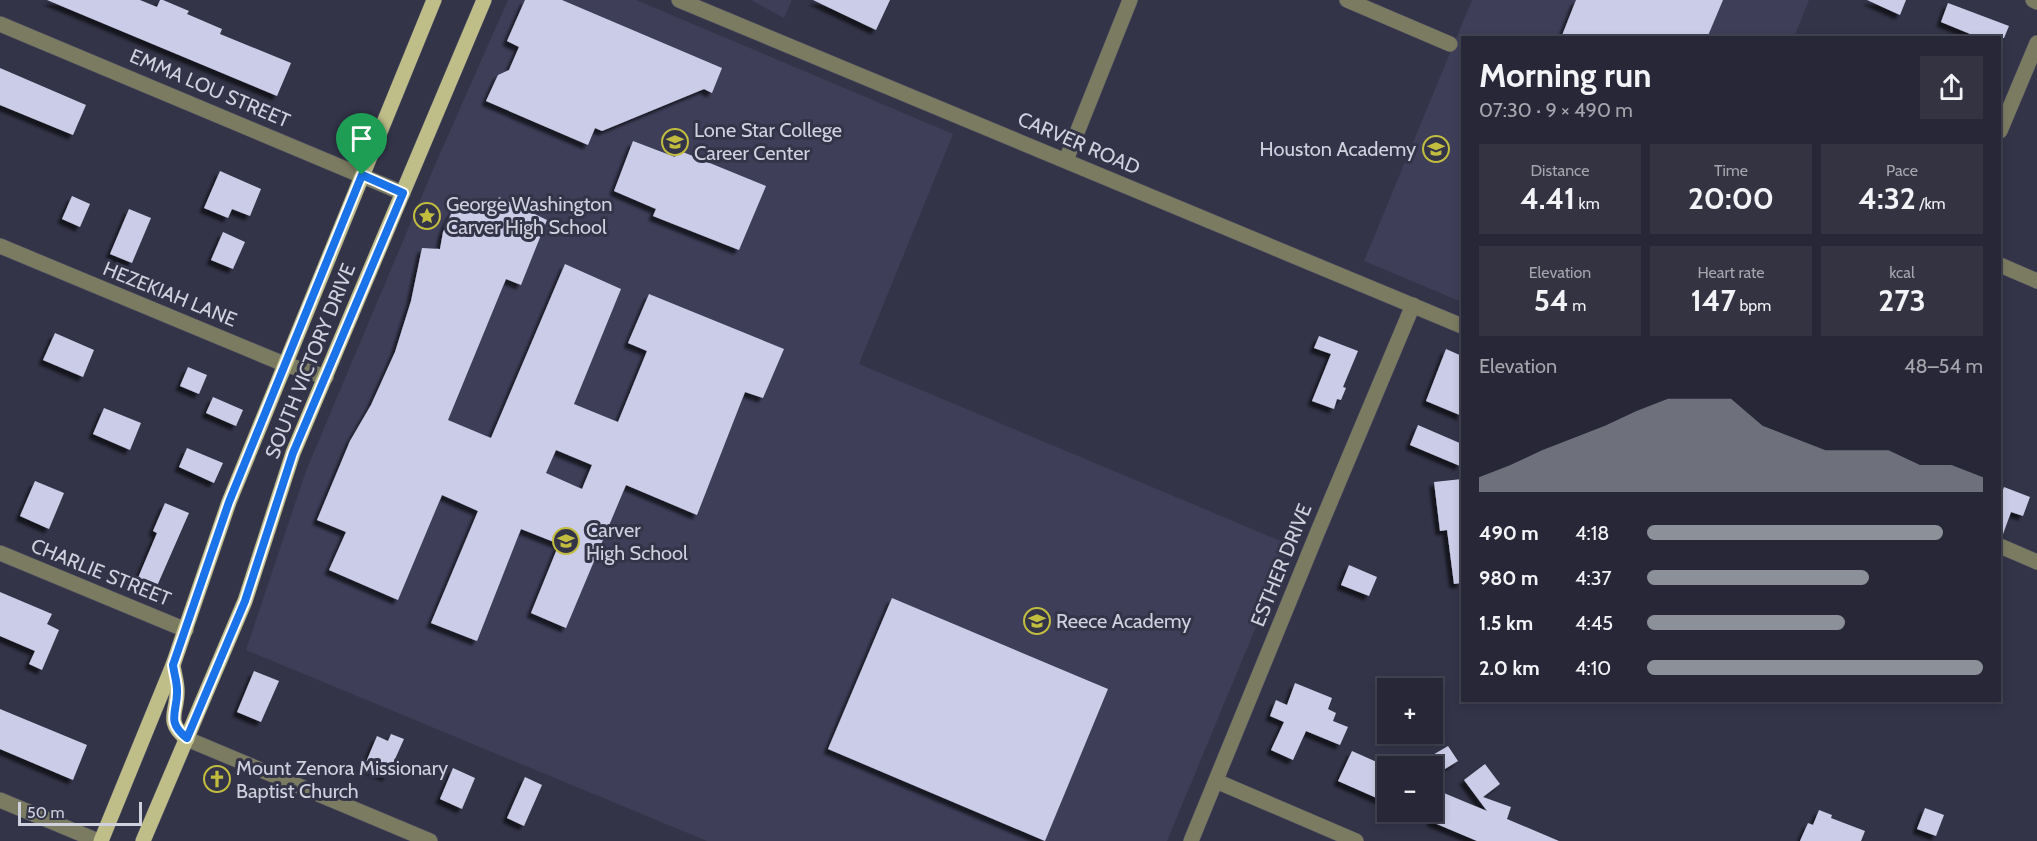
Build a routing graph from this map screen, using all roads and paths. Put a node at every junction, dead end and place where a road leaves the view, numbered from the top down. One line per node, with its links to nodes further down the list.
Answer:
1 (434, 0): 11 (main road, SOUTH VICTORY DRIVE)
2 (484, 0): 12 (main road, SOUTH VICTORY DRIVE)
3 (679, 0): 10 (street, CARVER ROAD)
4 (1130, 0): 10 (street)
5 (1347, 0): 8 (street)
6 (0, 24): 11 (street, EMMA LOU STREET)
7 (2037, 43): 9 (street)
8 (1450, 44)
9 (2001, 128)
10 (1066, 160): 16 (street, CARVER ROAD)
11 (362, 175): 12 (street, EMMA LOU STREET); 18 (main road, SOUTH VICTORY DRIVE)
12 (403, 193): 19 (main road, SOUTH VICTORY DRIVE)
13 (0, 246): 18 (street, HEZEKIAH LANE)
14 (2001, 265): 15 (street)
15 (2037, 281)
16 (1413, 305): 17 (street, CARVER ROAD); 26 (street, ESTHER DRIVE)
17 (1461, 326)
18 (284, 364): 19 (street, HEZEKIAH LANE); 23 (main road, SOUTH VICTORY DRIVE)
19 (326, 377): 25 (main road, SOUTH VICTORY DRIVE)
20 (2001, 546): 22 (street)
21 (0, 553): 23 (street, CHARLIE STREET)
22 (2037, 562)
23 (186, 630): 24 (main road, SOUTH VICTORY DRIVE)
24 (173, 665): 25 (main road); 28 (main road, SOUTH VICTORY DRIVE)
25 (187, 738): 29 (main road, SOUTH VICTORY DRIVE); 30 (street)
26 (1216, 781): 31 (street, ESTHER DRIVE); 32 (street)
27 (0, 800): 28 (street)
28 (100, 841)
29 (142, 841)
30 (430, 841)
31 (1191, 841)
32 (1356, 841)

